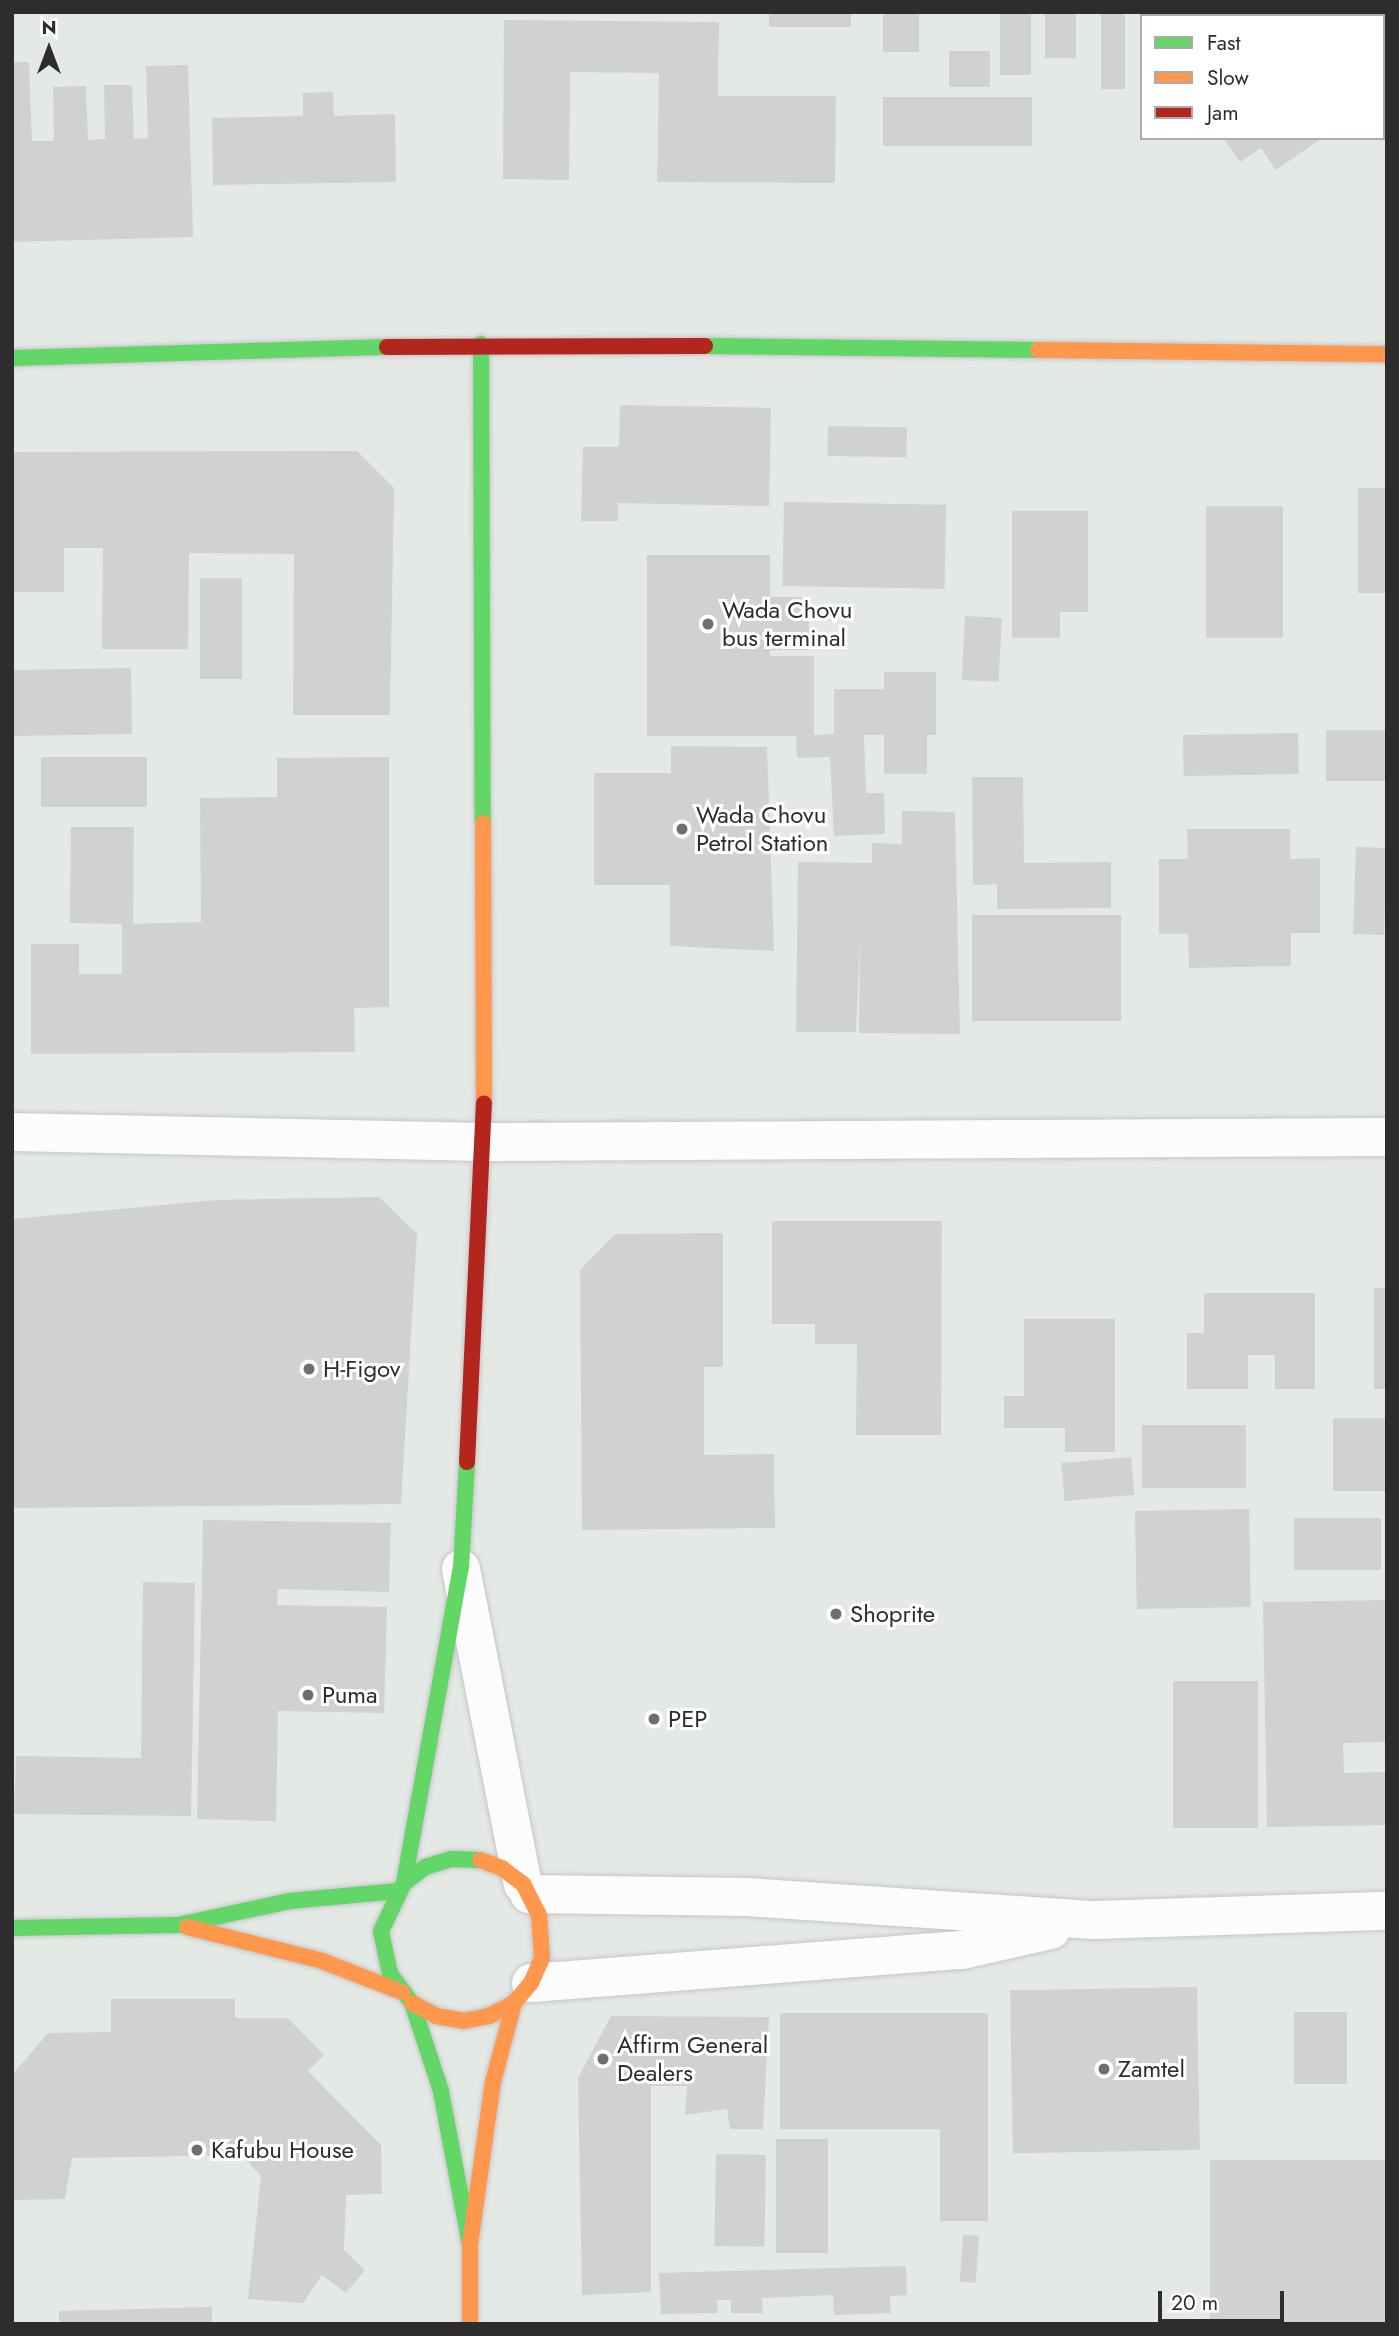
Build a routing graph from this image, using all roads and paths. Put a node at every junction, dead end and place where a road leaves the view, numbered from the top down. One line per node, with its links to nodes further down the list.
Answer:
1 (481, 344): 2 (street); 3 (street); 6 (street)
2 (1387, 354)
3 (12, 358)
4 (12, 1132): 6 (street)
5 (1387, 1137): 6 (street)
6 (484, 1142): 7 (street)
7 (461, 1567): 8 (street); 9 (street)
8 (401, 1887): 9 (street); 12 (street); 15 (street)
9 (526, 1889): 11 (street); 14 (street)
10 (1387, 1911): 11 (street)
11 (1094, 1920): 14 (street)
12 (178, 1925): 13 (street); 15 (street)
13 (12, 1928)
14 (522, 1993): 15 (street); 16 (street)
15 (407, 1997): 16 (street)
16 (470, 2245): 17 (street)
17 (470, 2324)

